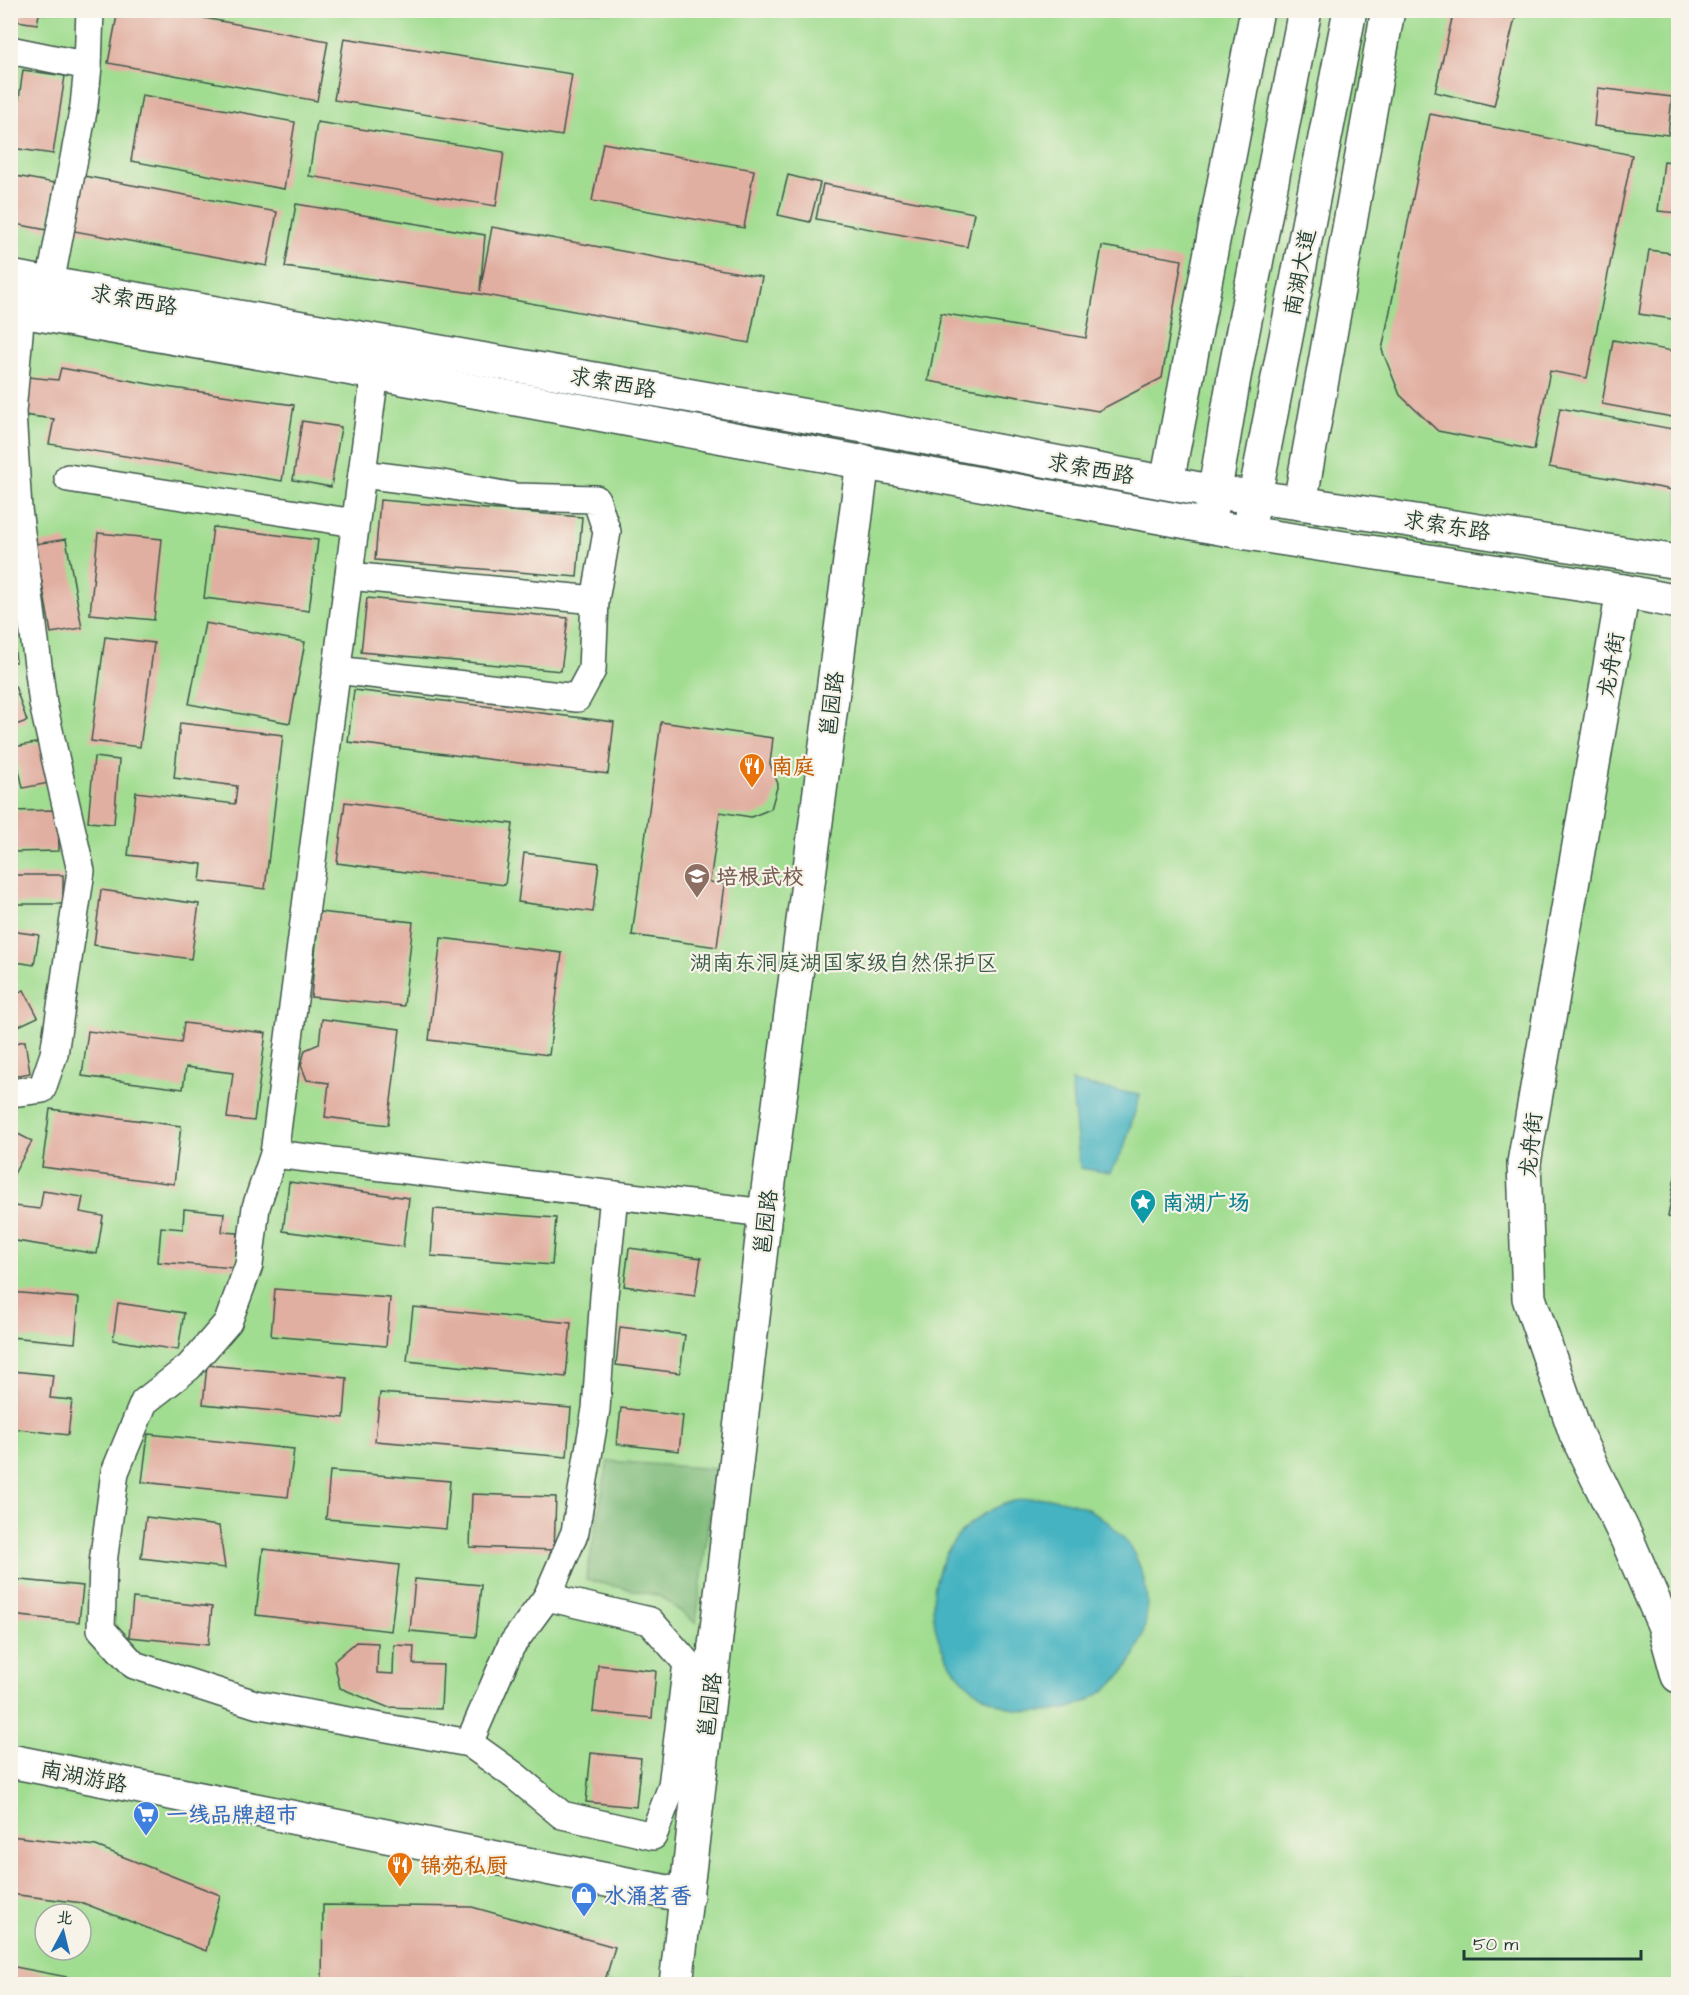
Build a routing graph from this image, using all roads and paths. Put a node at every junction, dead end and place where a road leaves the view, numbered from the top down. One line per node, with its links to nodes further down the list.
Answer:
1 (90, 10): 7 (street)
2 (1257, 10): 15 (main road)
3 (1305, 10): 16 (main road, 南湖大道)
4 (1350, 10): 17 (main road, 南湖大道)
5 (1388, 10): 18 (main road)
6 (10, 50): 7 (street)
7 (88, 66): 9 (street)
8 (10, 277): 9 (main road, 求索西路)
9 (51, 284): 15 (main road, 求索西路)
10 (16, 310): 11 (main road, 求索西路); 28 (street)
11 (375, 373): 12 (main road, 求索西路); 13 (street)
12 (863, 461): 20 (main road, 求索西路); 31 (main road, 邕园路)
13 (362, 474): 19 (street); 25 (street)
14 (68, 478): 19 (street)
15 (1167, 482): 16 (main road, 求索西路)
16 (1215, 492): 17 (main road, 求索东路); 20 (main road, 南湖大道)
17 (1255, 496): 18 (main road, 求索东路); 21 (main road, 南湖大道)
18 (1300, 503): 22 (main road, 求索东路)
19 (355, 523): 23 (street)
20 (1208, 525): 21 (main road, 求索西路)
21 (1247, 533): 24 (main road, 求索西路)
22 (1678, 562)
23 (349, 576): 25 (street); 27 (street)
24 (1623, 591): 26 (main road); 33 (main road, 龙舟街)
25 (595, 600): 27 (street)
26 (1678, 602)
27 (336, 670): 29 (street)
28 (10, 1093)
29 (274, 1155): 30 (street); 34 (street)
30 (614, 1195): 31 (street); 32 (street)
31 (765, 1212): 36 (main road, 邕园路)
32 (547, 1597): 34 (street); 34 (street)
33 (1678, 1676)
34 (469, 1743)
35 (10, 1761): 36 (main road, 南湖游路)
36 (687, 1896): 37 (main road, 邕园路)
37 (676, 1984)

